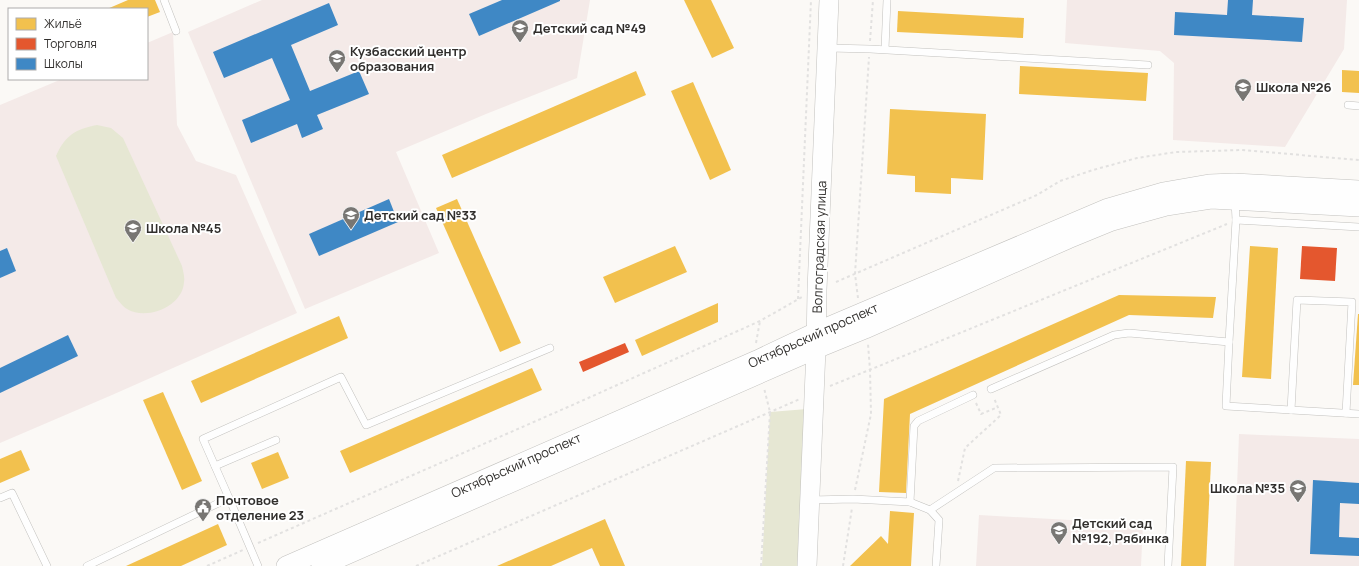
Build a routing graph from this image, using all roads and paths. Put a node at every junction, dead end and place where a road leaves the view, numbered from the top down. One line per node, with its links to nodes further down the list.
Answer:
1 (164, 0): 6 (lane)
2 (811, 0): 22 (path)
3 (829, 0): 7 (main road, Волгоградская улица)
4 (872, 0): 8 (path)
5 (887, 0): 9 (lane)
6 (176, 31)
7 (827, 48): 8 (lane); 23 (main road, Волгоградская улица)
8 (870, 48): 9 (lane); 19 (path)
9 (885, 49): 10 (lane)
10 (1148, 65)
11 (1348, 105): 12 (lane)
12 (1359, 106)
13 (1359, 160): 19 (path)
14 (1359, 190): 23 (main road, Октябрьский проспект)
15 (1235, 200): 16 (main road, Октябрьский проспект); 17 (lane); 23 (main road, Октябрьский проспект)
16 (1359, 207)
17 (1236, 220): 18 (lane); 25 (lane); 28 (path)
18 (1359, 227)
19 (856, 274): 20 (path); 21 (path)
20 (836, 282)
21 (859, 301)
22 (760, 321): 27 (path); 48 (path)
23 (816, 340): 45 (main road, Волгоградская улица); 53 (main road, Октябрьский проспект); 54 (main road, Октябрьский проспект)
24 (868, 342): 28 (path)
25 (1229, 342): 31 (lane); 35 (lane)
26 (550, 348): 40 (lane)
27 (755, 350)
28 (870, 370): 30 (path); 44 (path)
29 (764, 387): 36 (path)
30 (829, 387)
31 (991, 389): 34 (path)
32 (806, 396): 36 (path)
33 (973, 396): 34 (path); 46 (lane)
34 (998, 407): 41 (path)
35 (1291, 410): 37 (lane); 37 (lane)
36 (770, 412): 55 (path); 56 (path)
37 (1346, 413): 38 (lane)
38 (1359, 414)
39 (276, 440): 40 (lane)
40 (215, 466): 43 (lane)
41 (956, 493): 47 (lane); 60 (lane)
42 (0, 498): 49 (lane)
43 (229, 498): 48 (lane); 50 (lane)
44 (853, 499): 45 (lane); 46 (lane); 58 (path)
45 (810, 500): 57 (main road, Волгоградская улица)
46 (910, 502): 47 (lane)
47 (930, 510): 59 (lane)
48 (250, 547): 51 (path); 52 (lane)
49 (47, 566)
50 (87, 566)
51 (207, 566)
52 (258, 566)
53 (286, 566)
54 (321, 566)
55 (416, 566)
56 (761, 566)
57 (807, 566)
58 (842, 566)
59 (936, 566)
60 (1168, 566)

